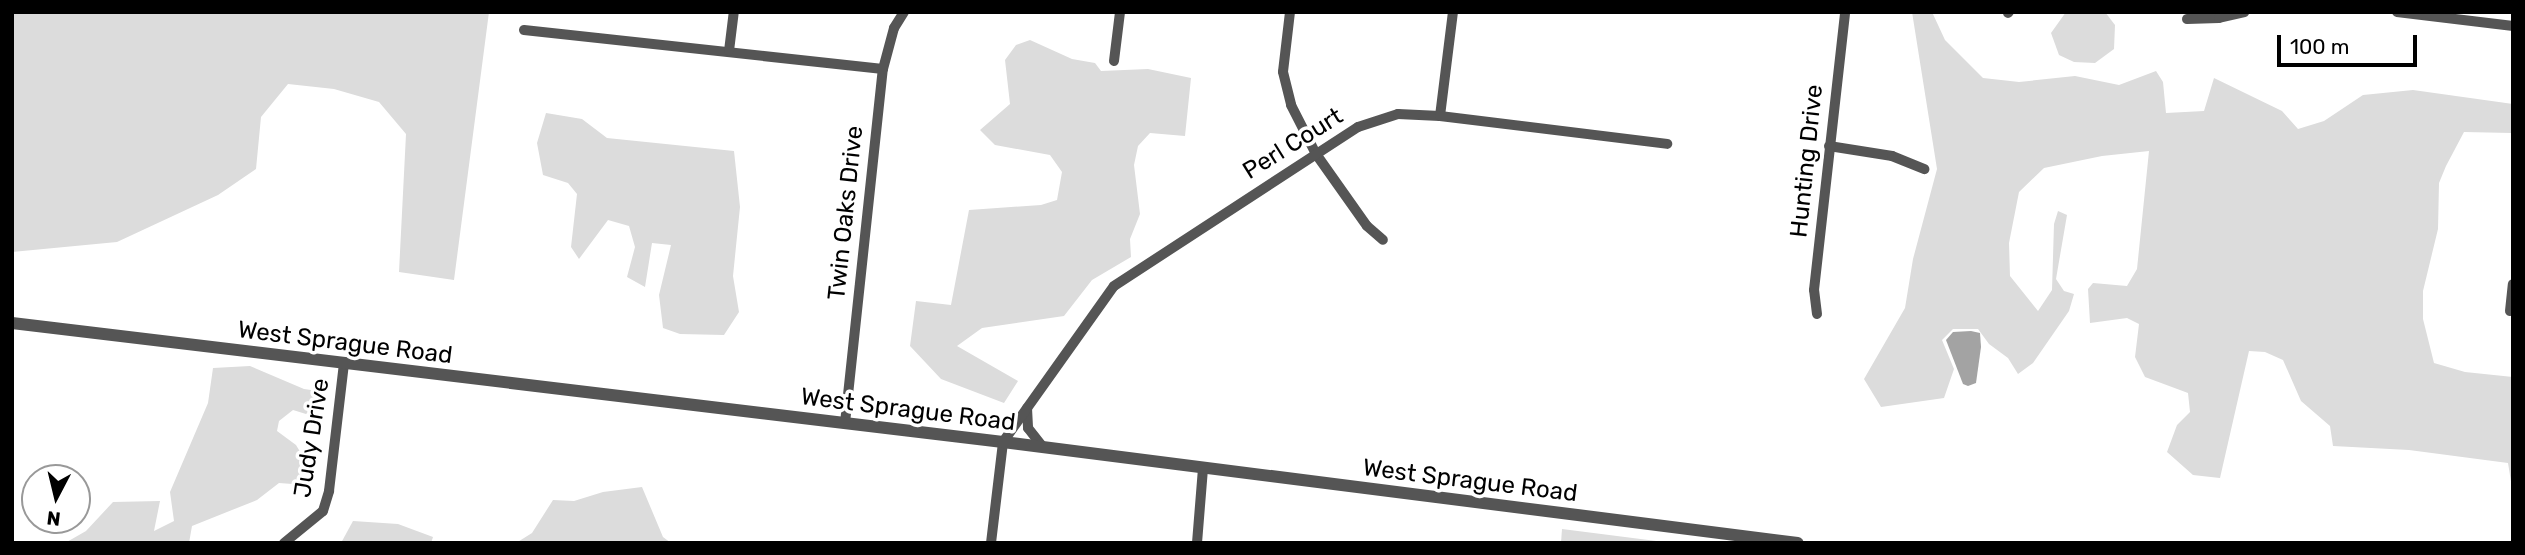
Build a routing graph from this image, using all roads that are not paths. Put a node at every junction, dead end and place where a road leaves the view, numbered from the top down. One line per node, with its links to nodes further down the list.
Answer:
1 (734, 12): 12 (street)
2 (904, 12): 14 (street, Twin Oaks Drive)
3 (1120, 12): 13 (street)
4 (1290, 12): 18 (street)
5 (1453, 12): 15 (street)
6 (1846, 12): 17 (street, Hunting Drive)
7 (2244, 12): 9 (street)
8 (2397, 12): 10 (street)
9 (2187, 19)
10 (2513, 26)
11 (524, 30): 12 (street)
12 (729, 51): 14 (street)
13 (1114, 61)
14 (883, 69): 27 (street, Twin Oaks Drive)
15 (1440, 116): 16 (street, Perl Court); 18 (street, Perl Court)
16 (1667, 144)
17 (1829, 146): 19 (street); 23 (street, Hunting Drive)
18 (1316, 154): 20 (street); 26 (street, Perl Court)
19 (1924, 169)
20 (1383, 240)
21 (2513, 284): 22 (street)
22 (2510, 311)
23 (1817, 314)
24 (12, 323): 25 (street, West Sprague Road)
25 (344, 364): 27 (street, West Sprague Road); 31 (street, Judy Drive)
26 (1027, 407): 28 (street, Perl Court); 29 (street)
27 (845, 423): 28 (street, West Sprague Road)
28 (1003, 442): 29 (street, West Sprague Road); 32 (street)
29 (1044, 448): 30 (street, West Sprague Road)
30 (1203, 469): 33 (street); 34 (street, West Sprague Road)
31 (284, 543)
32 (991, 543)
33 (1197, 543)
34 (1798, 543)

